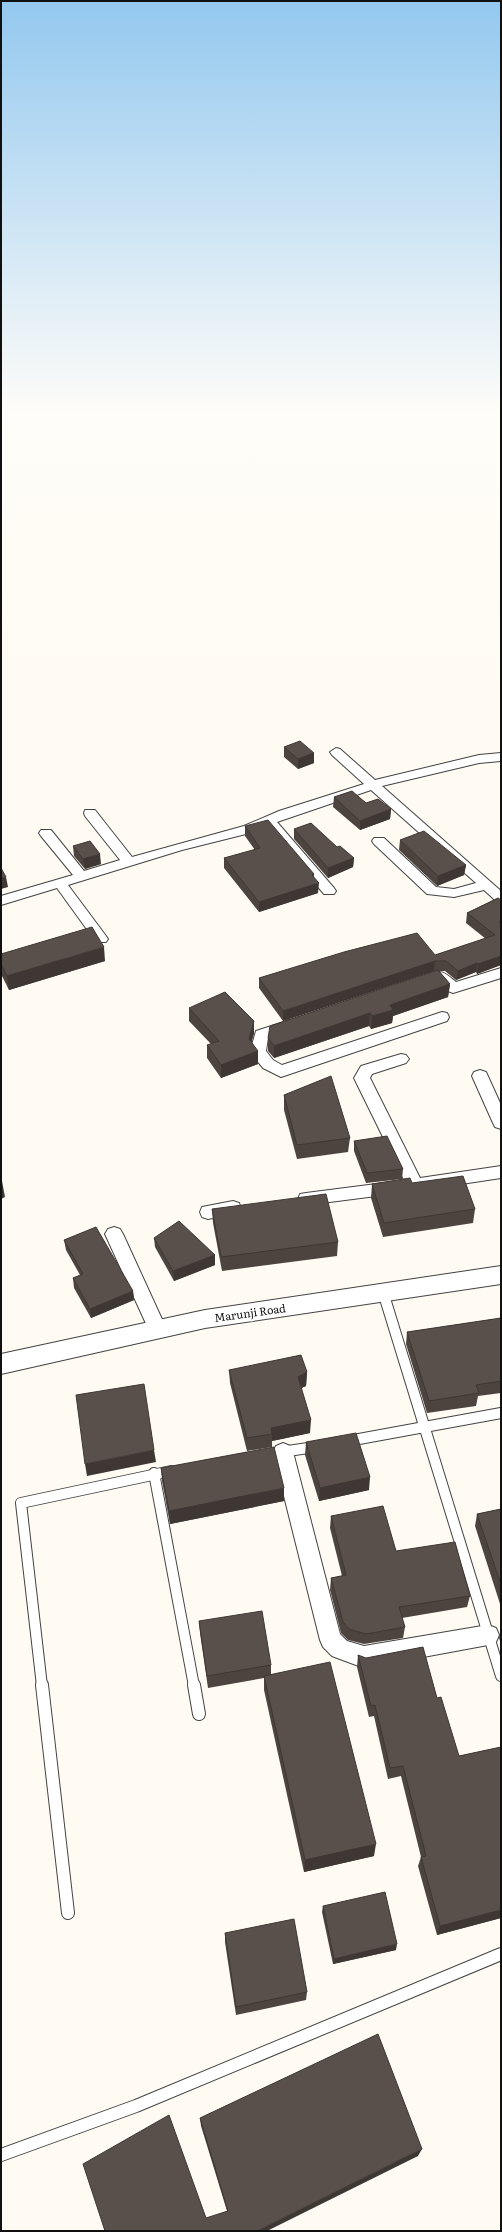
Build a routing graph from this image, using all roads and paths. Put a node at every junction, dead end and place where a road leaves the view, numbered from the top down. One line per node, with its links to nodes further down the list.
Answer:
1 (336, 752): 3 (street)
2 (501, 757): 3 (street)
3 (374, 784): 5 (street); 11 (street)
4 (90, 814): 8 (street)
5 (268, 820): 8 (street); 12 (street)
6 (46, 833): 9 (street)
7 (379, 841): 11 (street)
8 (129, 862): 9 (street)
9 (82, 876): 10 (street)
10 (60, 884): 14 (street); 15 (street)
11 (487, 885): 13 (street)
12 (329, 891)
13 (501, 898)
14 (1, 901)
15 (101, 939)
16 (501, 973): 17 (street)
17 (417, 982)
18 (442, 1017): 19 (street)
19 (305, 1020)
20 (401, 1059): 24 (street)
21 (480, 1076): 22 (street)
22 (501, 1123)
23 (501, 1172): 24 (street)
24 (415, 1184): 25 (street)
25 (292, 1201)
26 (246, 1207): 27 (street)
27 (208, 1212)
28 (114, 1234): 31 (street)
29 (501, 1275): 30 (street, Marunji Road)
30 (383, 1292): 31 (street, Marunji Road); 34 (lane)
31 (157, 1328): 32 (street, Marunji Road)
32 (1, 1364)
33 (501, 1413): 34 (lane)
34 (425, 1428): 35 (lane); 38 (lane)
35 (275, 1453): 38 (street)
36 (184, 1468): 37 (lane)
37 (154, 1473): 40 (lane); 41 (lane)
38 (488, 1635): 39 (lane)
39 (501, 1676)
40 (198, 1714)
41 (68, 1913)
42 (501, 1954): 43 (lane)
43 (1, 2155)

